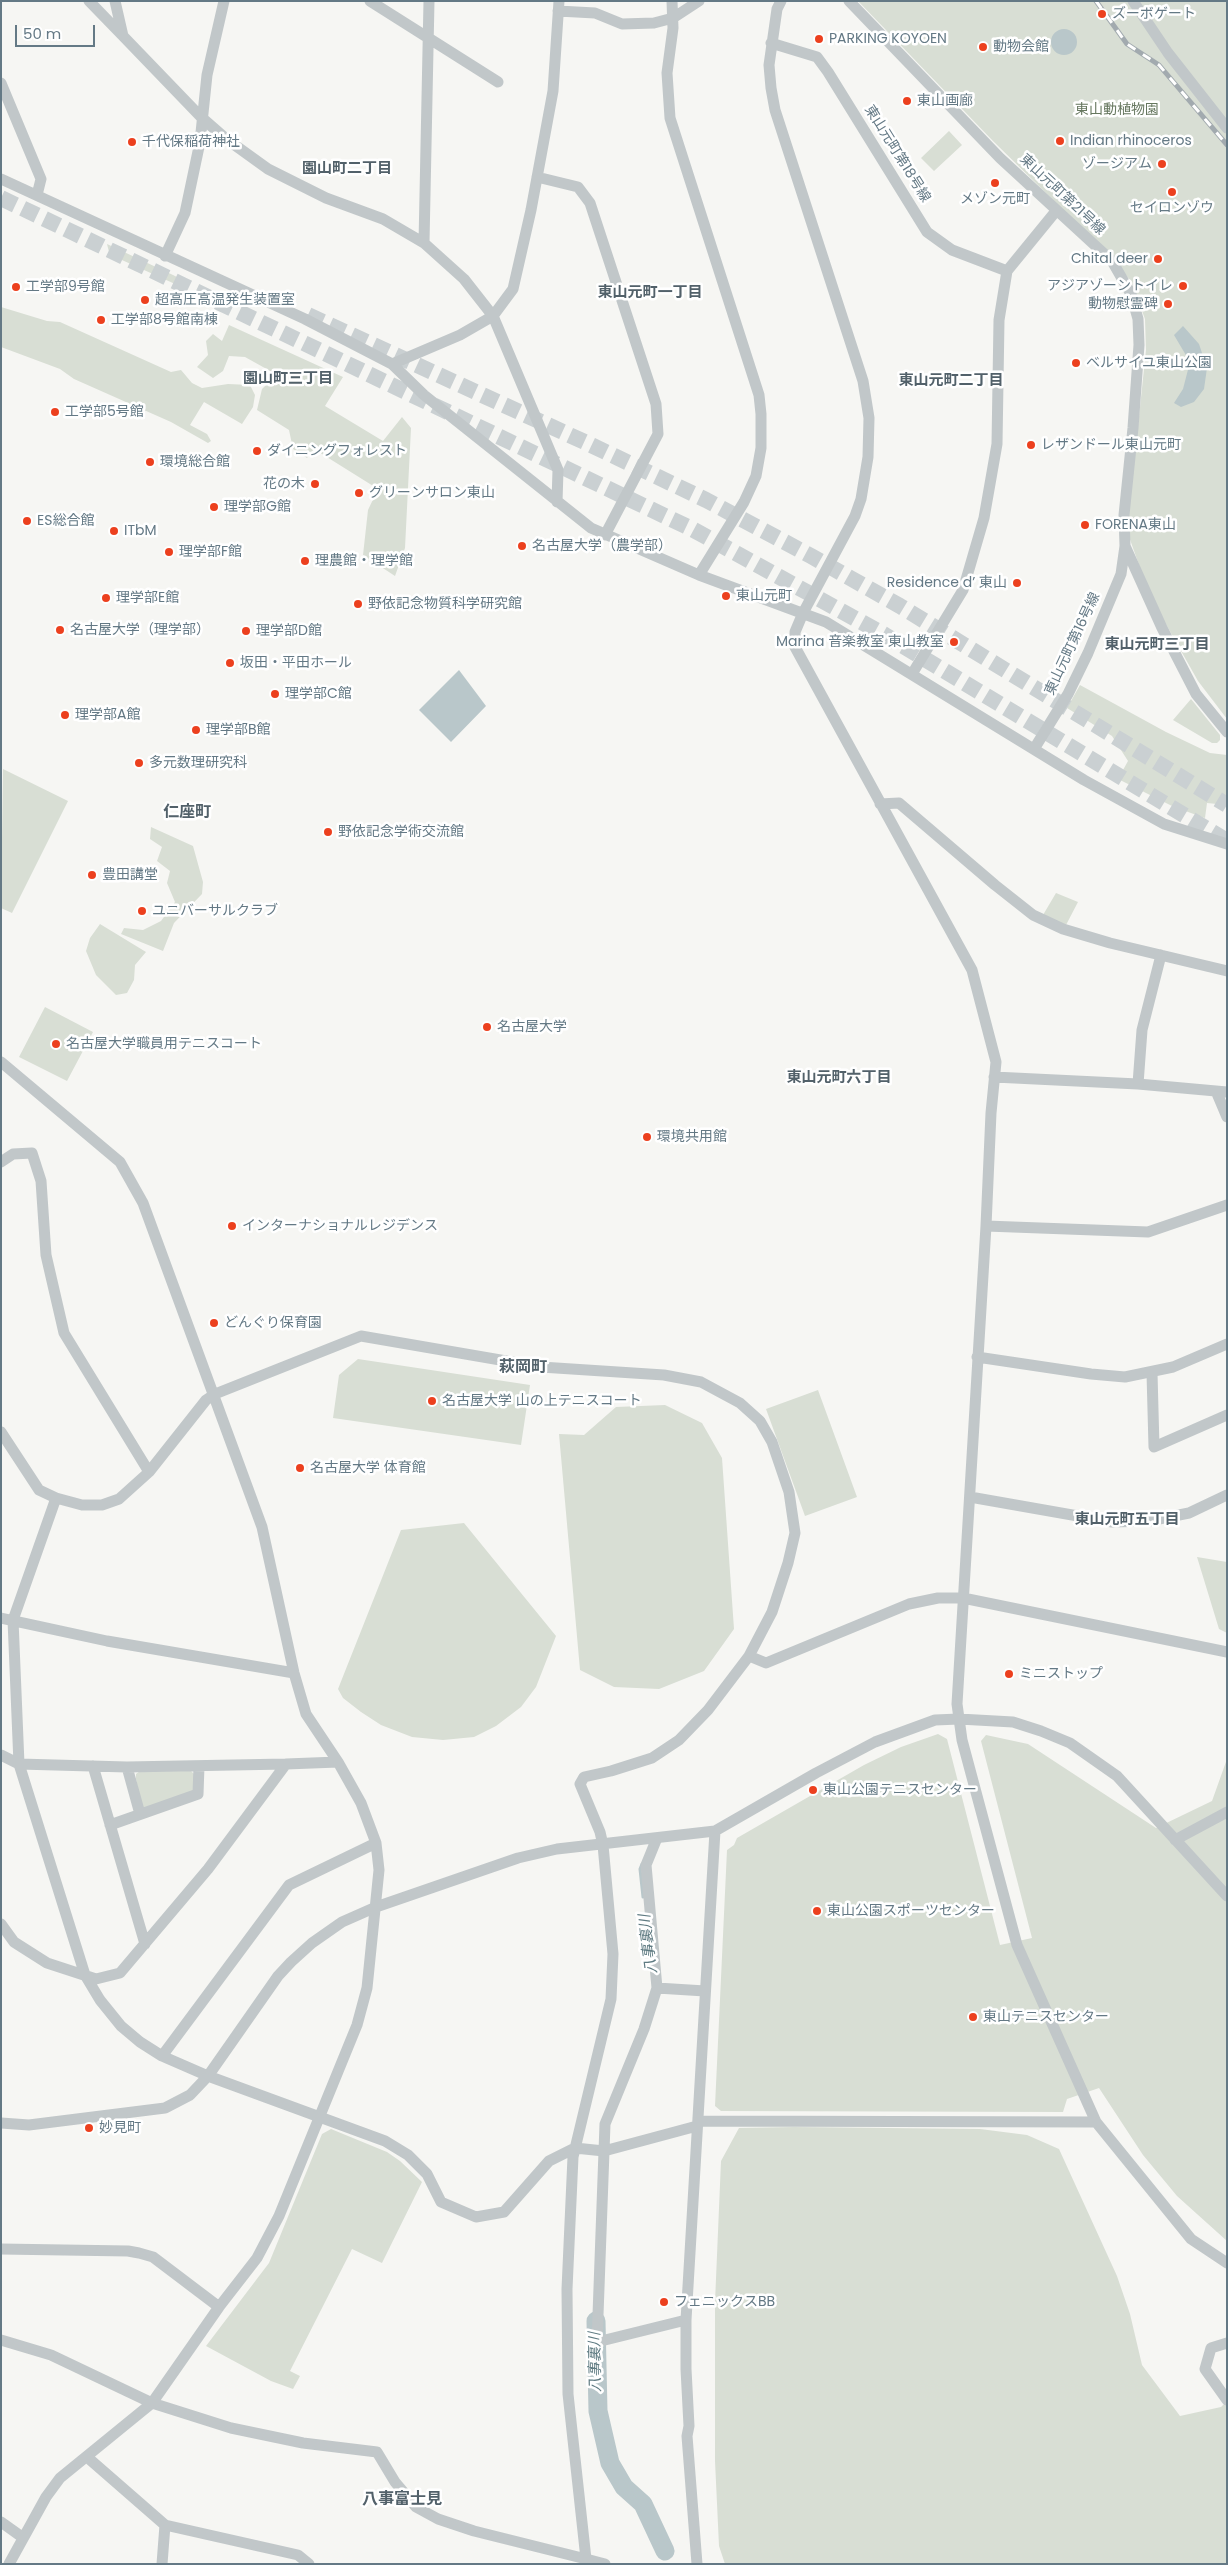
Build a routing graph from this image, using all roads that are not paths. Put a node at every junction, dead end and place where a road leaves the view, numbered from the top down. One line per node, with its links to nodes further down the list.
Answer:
1 (89, 1): 13 (street)
2 (115, 1): 13 (street)
3 (224, 1): 18 (street)
4 (370, 1): 14 (street)
5 (429, 1): 14 (street)
6 (672, 1): 12 (street)
7 (699, 1): 12 (street)
8 (780, 1): 15 (street)
9 (849, 1): 23 (street, 東山元町第21号線)
10 (1133, 1): 19 (street)
11 (559, 6): 12 (street); 20 (street)
12 (673, 18): 32 (street)
13 (123, 36): 18 (street)
14 (429, 39): 16 (street); 24 (street)
15 (771, 43): 26 (street, 東山元町第18号線); 33 (street)
16 (498, 82)
17 (1, 83): 22 (street)
18 (200, 117): 24 (street); 25 (street)
19 (1227, 128)
20 (537, 177): 27 (street); 30 (street)
21 (1, 180): 22 (street)
22 (37, 195): 25 (street)
23 (1056, 211): 26 (street); 31 (street, 東山元町第21号線)
24 (424, 243): 27 (street)
25 (166, 256): 28 (street)
26 (1007, 271): 34 (street)
27 (493, 316): 28 (street); 29 (street)
28 (392, 364): 29 (street)
29 (557, 502): 30 (street)
30 (605, 535): 32 (street)
31 (1125, 546): 35 (street); 36 (street, 東山元町第16号線)
32 (699, 575): 33 (street)
33 (803, 613): 34 (street); 37 (street)
34 (912, 674): 36 (street)
35 (1227, 732)
36 (1034, 749): 38 (street)
37 (880, 804): 39 (street); 42 (street)
38 (1227, 844)
39 (1161, 955): 40 (street); 43 (street)
40 (1227, 971)
41 (1, 1062): 52 (street)
42 (994, 1077): 43 (street); 48 (street)
43 (1138, 1084): 44 (street)
44 (1221, 1091): 45 (street)
45 (1227, 1117)
46 (1, 1162): 55 (street)
47 (1227, 1204): 48 (street)
48 (986, 1226): 50 (street)
49 (1227, 1344): 51 (street)
50 (977, 1357): 51 (street); 57 (street)
51 (1152, 1373): 53 (street)
52 (215, 1394): 55 (street); 62 (street); 63 (street)
53 (1227, 1415)
54 (1, 1432): 58 (street)
55 (149, 1472): 58 (street)
56 (1227, 1496): 57 (street)
57 (970, 1497): 59 (street)
58 (56, 1498): 60 (street)
59 (963, 1598): 61 (street); 62 (street); 64 (street)
60 (7, 1619): 63 (street); 67 (street)
61 (1227, 1652)
62 (749, 1656): 79 (street)
63 (294, 1673): 66 (street)
64 (960, 1718): 75 (street); 77 (street); 90 (street)
65 (1, 1755): 67 (street)
66 (338, 1762): 68 (street); 78 (street)
67 (19, 1764): 69 (street); 84 (street)
68 (286, 1764): 71 (street); 83 (street)
69 (93, 1766): 70 (street); 74 (street)
70 (127, 1766): 71 (street); 73 (street)
71 (199, 1766): 73 (street)
72 (1227, 1812): 77 (street)
73 (140, 1814): 74 (street)
74 (110, 1825): 83 (street)
75 (715, 1831): 76 (street); 86 (street)
76 (657, 1838): 79 (street); 85 (street)
77 (1175, 1840): 80 (street)
78 (376, 1842): 81 (street); 87 (street)
79 (603, 1845): 81 (street); 93 (street)
80 (1227, 1896)
81 (376, 1907): 88 (street); 89 (street)
82 (1, 1924): 84 (street)
83 (145, 1944): 84 (street)
84 (85, 1976): 87 (street)
85 (657, 1988): 86 (street); 94 (street)
86 (705, 1991): 92 (street)
87 (162, 2056): 88 (street)
88 (208, 2076): 89 (street); 91 (street)
89 (320, 2116): 93 (street); 97 (street)
90 (1096, 2122): 92 (street); 96 (street)
91 (1, 2123)
92 (697, 2124): 94 (street); 98 (street)
93 (575, 2148): 94 (street); 108 (street)
94 (604, 2151): 98 (street)
95 (1, 2249): 97 (street)
96 (1227, 2263)
97 (219, 2307): 102 (street)
98 (686, 2320): 103 (street)
99 (1, 2340): 102 (street)
100 (1227, 2343): 101 (street)
101 (1227, 2400)
102 (152, 2403): 104 (street); 108 (street)
103 (689, 2426): 113 (street); 114 (street)
104 (87, 2456): 106 (street); 107 (street)
105 (1, 2522): 107 (street)
106 (165, 2525): 110 (street); 111 (street)
107 (22, 2537): 109 (street)
108 (587, 2562): 112 (street)
109 (9, 2564)
110 (162, 2564)
111 (309, 2564)
112 (605, 2564)
113 (697, 2564)
114 (705, 2564)

